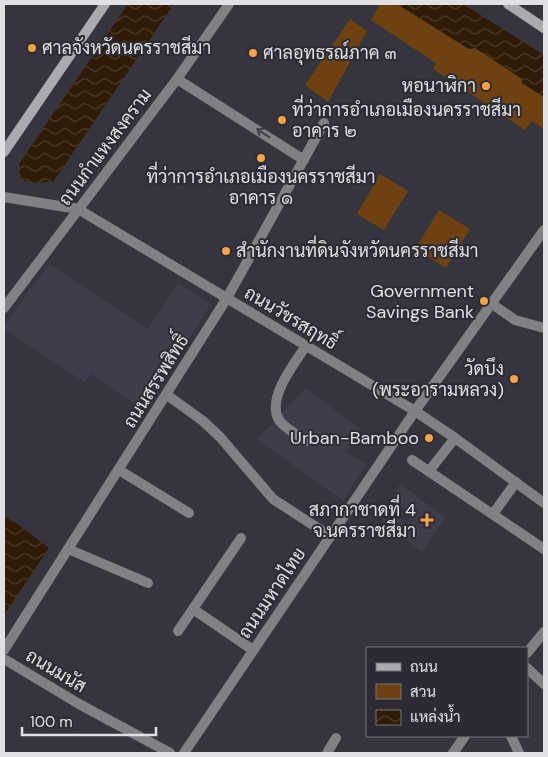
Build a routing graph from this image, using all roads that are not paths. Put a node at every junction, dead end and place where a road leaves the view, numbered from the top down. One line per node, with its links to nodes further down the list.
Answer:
1 (104, 4): 7 (main road)
2 (229, 4): 5 (street, ถนนกำแหงสงคราม)
3 (508, 4): 4 (main road)
4 (544, 28)
5 (177, 79): 8 (street, one-way to 5); 10 (street, ถนนกำแหงสงคราม)
6 (324, 124): 8 (street, ถนนสรรพสิทธิ์)
7 (4, 152)
8 (304, 160): 12 (street, ถนนสรรพสิทธิ์)
9 (4, 197): 10 (street, ถนนวัชรสฤทธิ์)
10 (78, 209): 12 (street, ถนนวัชรสฤทธิ์); 14 (street, ถนนกำแหงสงคราม)
11 (544, 230): 13 (street, ถนนมหาดไทย)
12 (227, 298): 16 (street, ถนนวัชรสฤทธิ์); 17 (street, ถนนสรรพสิทธิ์)
13 (492, 304): 15 (street); 18 (street, ถนนมหาดไทย)
14 (4, 308)
15 (544, 328)
16 (306, 346): 18 (street, ถนนวัชรสฤทธิ์); 20 (street)
17 (167, 395): 22 (street, ถนนสรรพสิทธิ์); 28 (street)
18 (415, 411): 19 (street, ถนนวัชรสฤทธิ์); 28 (street, ถนนมหาดไทย)
19 (455, 438): 23 (street); 24 (street, ถนนวัชรสฤทธิ์)
20 (306, 441)
21 (412, 460): 23 (street)
22 (118, 470): 26 (street); 30 (street, ถนนสรรพสิทธิ์)
23 (429, 471): 27 (street)
24 (516, 482): 25 (street, ถนนวัชรสฤทธิ์); 27 (street)
25 (544, 503)
26 (189, 513)
27 (493, 514): 31 (street)
28 (330, 536): 37 (street, ถนนมหาดไทย)
29 (241, 538): 33 (street)
30 (68, 549): 32 (street); 36 (street, ถนนสรรพสิทธิ์)
31 (544, 549)
32 (148, 583)
33 (193, 609): 34 (street); 37 (street)
34 (178, 631)
35 (544, 632): 38 (street)
36 (4, 650)
37 (253, 650): 46 (street, ถนนมหาดไทย)
38 (528, 651)
39 (4, 660): 45 (street, ถนนมนัส)
40 (528, 669): 41 (street)
41 (544, 684)
42 (463, 737): 48 (street)
43 (511, 737): 49 (street)
44 (336, 738): 47 (street)
45 (170, 753)
46 (184, 753)
47 (327, 753)
48 (453, 753)
49 (519, 753)

